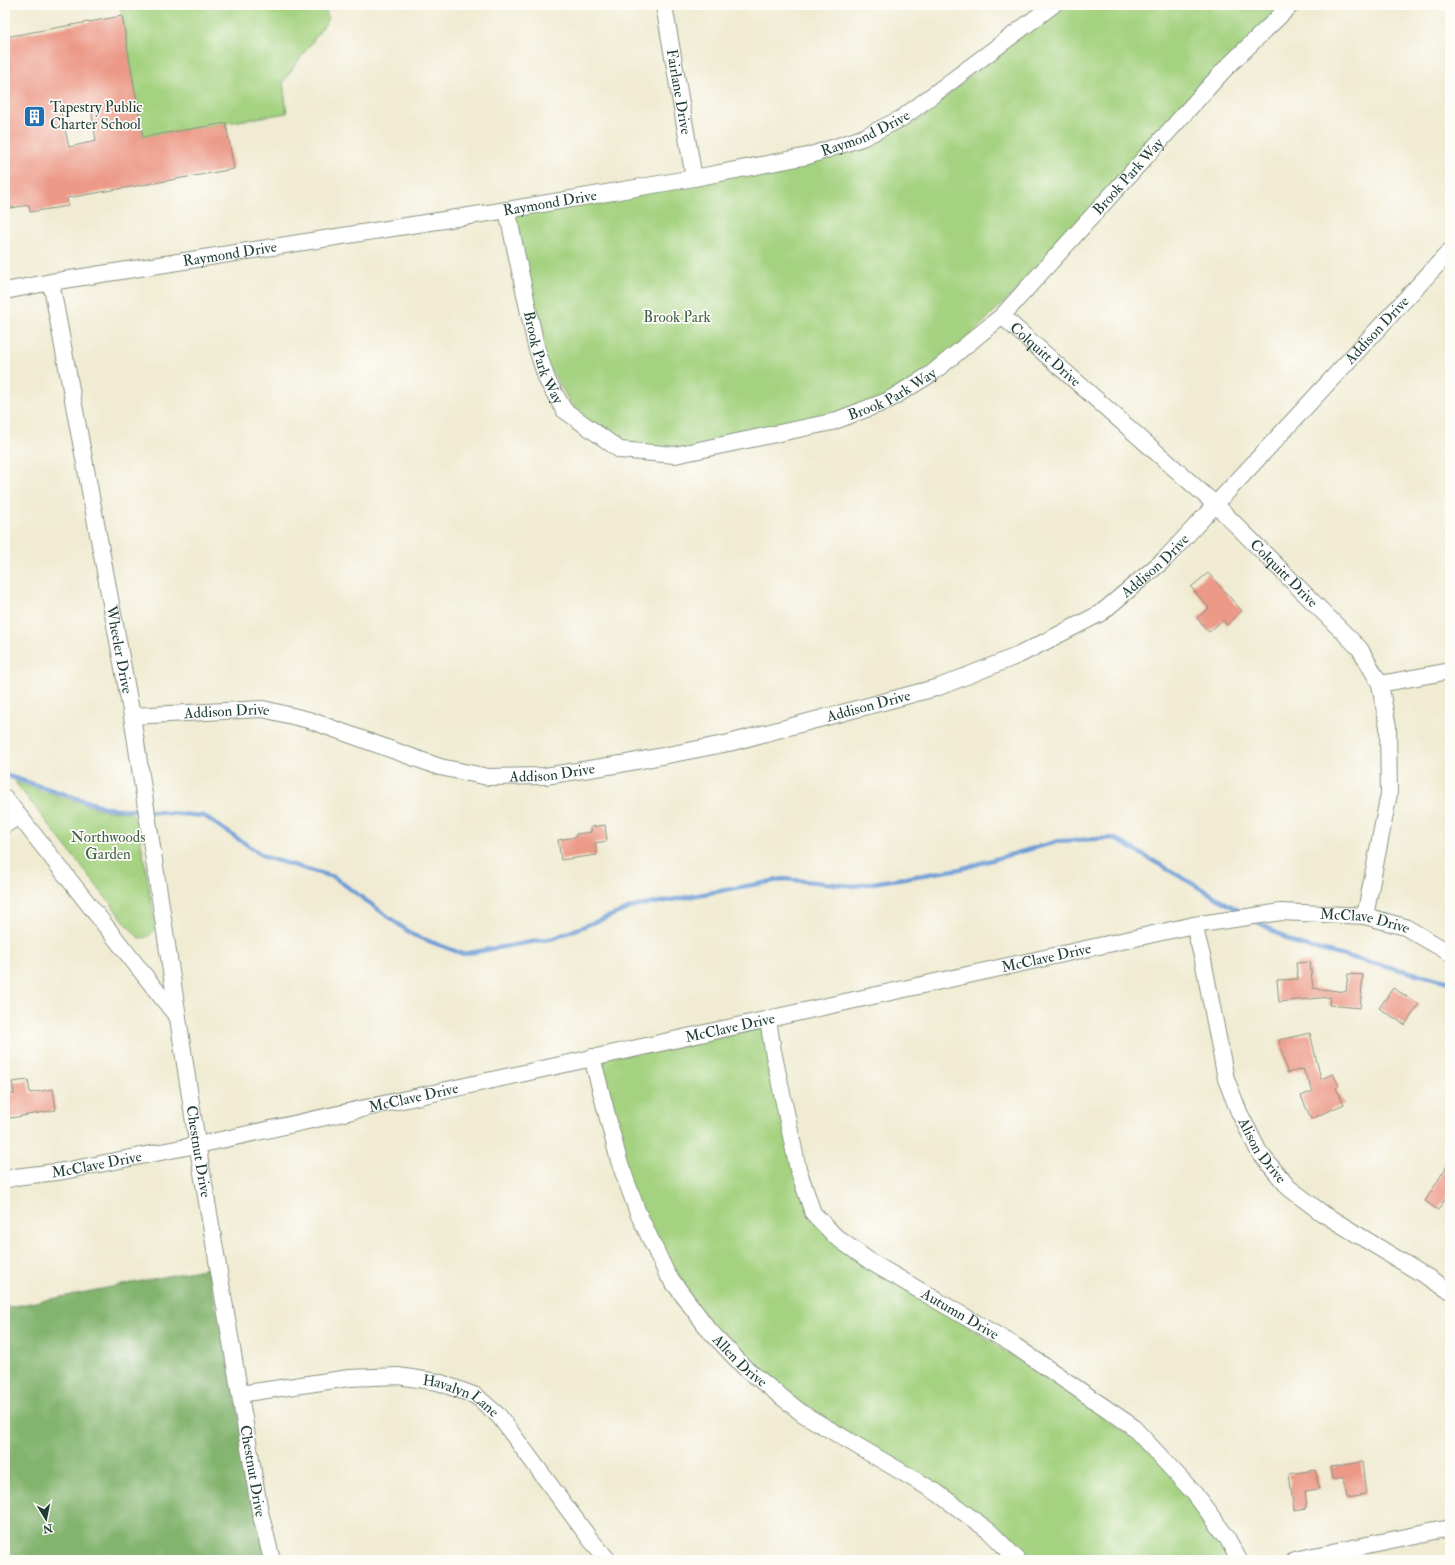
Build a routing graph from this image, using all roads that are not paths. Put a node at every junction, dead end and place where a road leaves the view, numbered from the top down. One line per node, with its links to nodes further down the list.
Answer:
1 (664, 5): 4 (street, Fairlane Drive)
2 (1053, 5): 4 (street, Raymond Drive)
3 (1290, 5): 9 (street, Brook Park Way)
4 (694, 178): 5 (street, Raymond Drive)
5 (507, 210): 7 (street, Raymond Drive); 9 (street, Brook Park Way)
6 (1450, 252): 10 (street, Addison Drive)
7 (51, 282): 8 (street, Raymond Drive); 13 (street, Wheeler Drive)
8 (5, 290)
9 (1002, 316): 10 (street, Colquitt Drive)
10 (1216, 505): 12 (street, Colquitt Drive); 13 (street, Addison Drive)
11 (1450, 671): 12 (street)
12 (1380, 684): 17 (street, Colquitt Drive)
13 (132, 716): 20 (street, Wheeler Drive)
14 (5, 798): 15 (street, Chestnut Drive)
15 (18, 816): 16 (street); 20 (street, Chestnut Drive)
16 (5, 825)
17 (1365, 916): 18 (street, McClave Drive); 19 (street, McClave Drive)
18 (1194, 925): 21 (street, McClave Drive); 25 (street, Alison Drive)
19 (1450, 953)
20 (178, 1018): 23 (street, Chestnut Drive)
21 (768, 1020): 22 (street, McClave Drive); 31 (street, Autumn Drive)
22 (592, 1057): 23 (street, McClave Drive); 30 (street, Allen Drive)
23 (197, 1145): 24 (street, McClave Drive); 26 (street, Chestnut Drive)
24 (5, 1180)
25 (1450, 1291)
26 (240, 1394): 28 (street, Chestnut Drive); 29 (street, Havalyn Lane)
27 (1450, 1528): 32 (street)
28 (272, 1560)
29 (608, 1560)
30 (1018, 1560)
31 (1239, 1560)
32 (1294, 1560)

